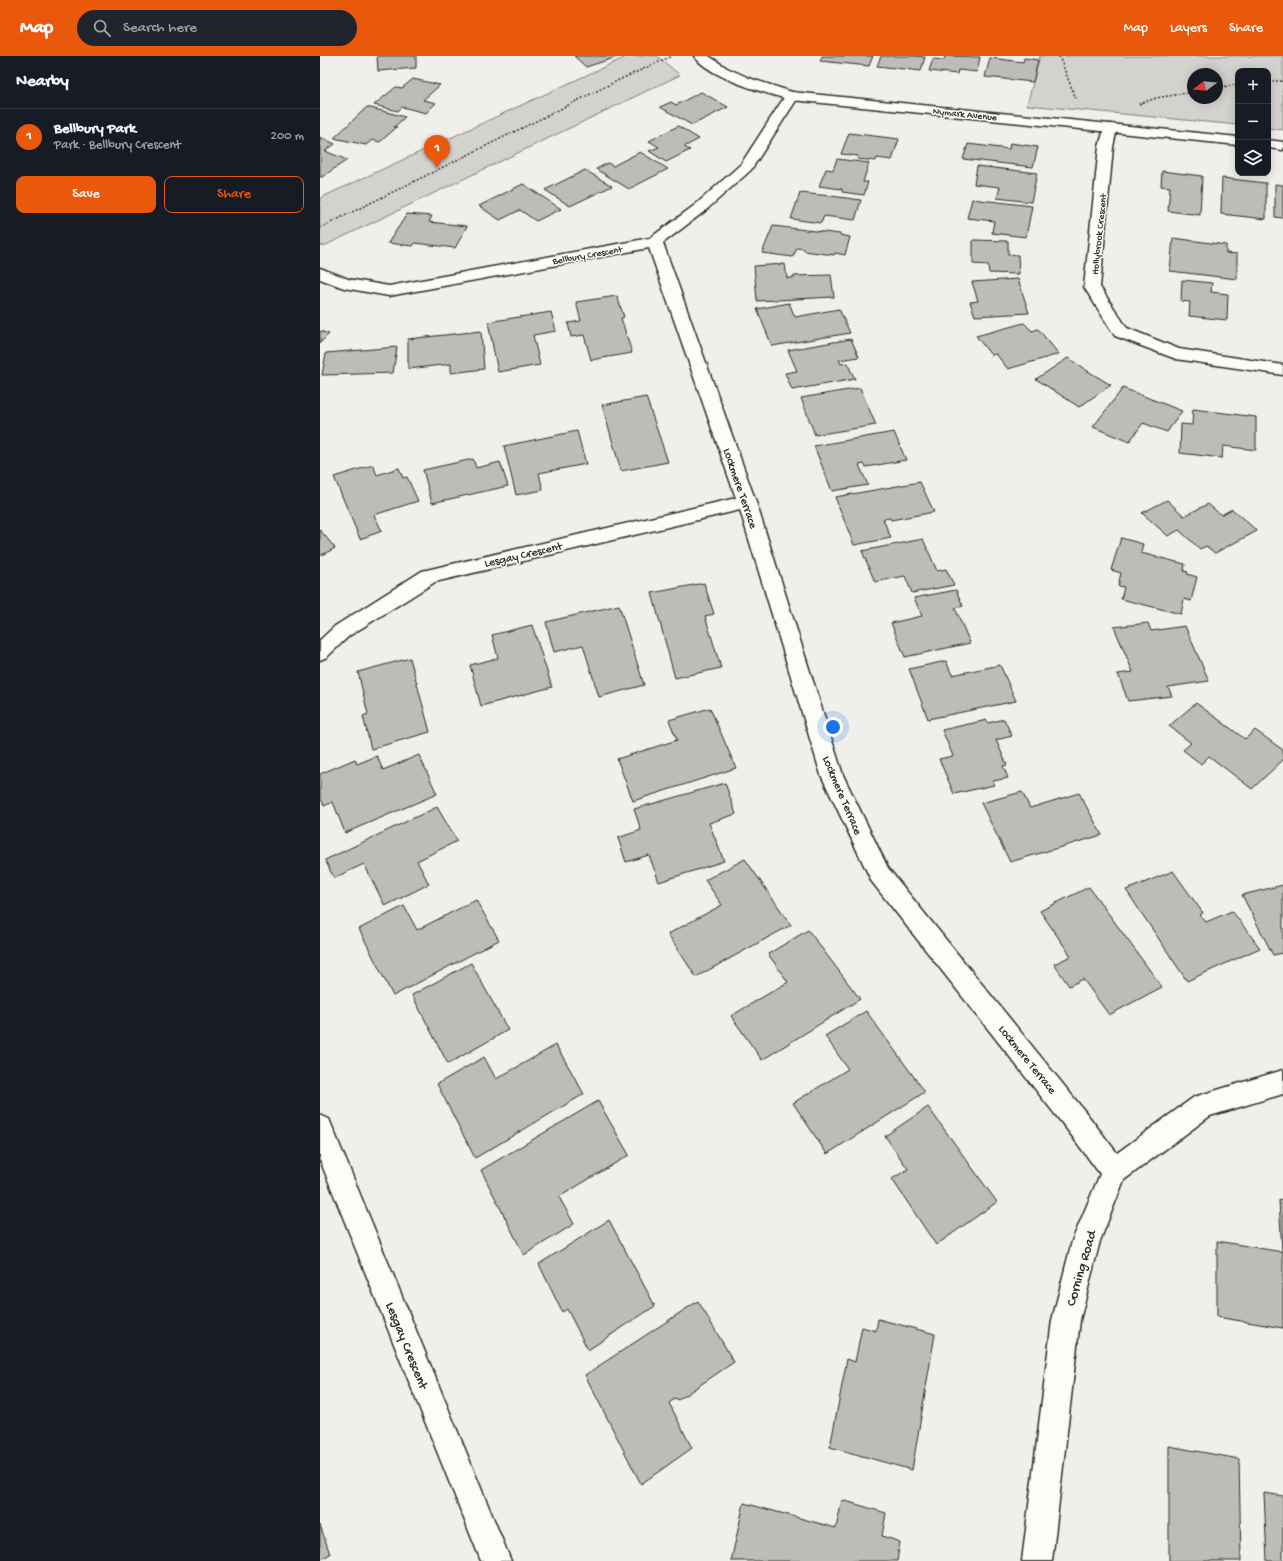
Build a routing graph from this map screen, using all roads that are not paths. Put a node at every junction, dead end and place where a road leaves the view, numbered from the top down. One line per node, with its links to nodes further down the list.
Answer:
1 (700, 56): 2 (street, Nymark Avenue)
2 (792, 96): 3 (street, Nymark Avenue); 7 (street, Bellbury Crescent)
3 (1110, 128): 4 (street, Nymark Avenue); 9 (street, Hollybrook Crescent)
4 (1235, 141)
5 (1271, 144): 6 (street)
6 (1283, 146)
7 (655, 242): 8 (street, Bellbury Crescent); 10 (street, Lockmere Terrace)
8 (320, 273)
9 (1283, 370)
10 (747, 502): 11 (street, Lesgay Crescent); 14 (street, Lockmere Terrace)
11 (320, 652)
12 (1283, 1082): 14 (street)
13 (320, 1128): 15 (street, Lesgay Crescent)
14 (1114, 1171): 16 (street, Corning Road)
15 (496, 1561)
16 (1037, 1561)

